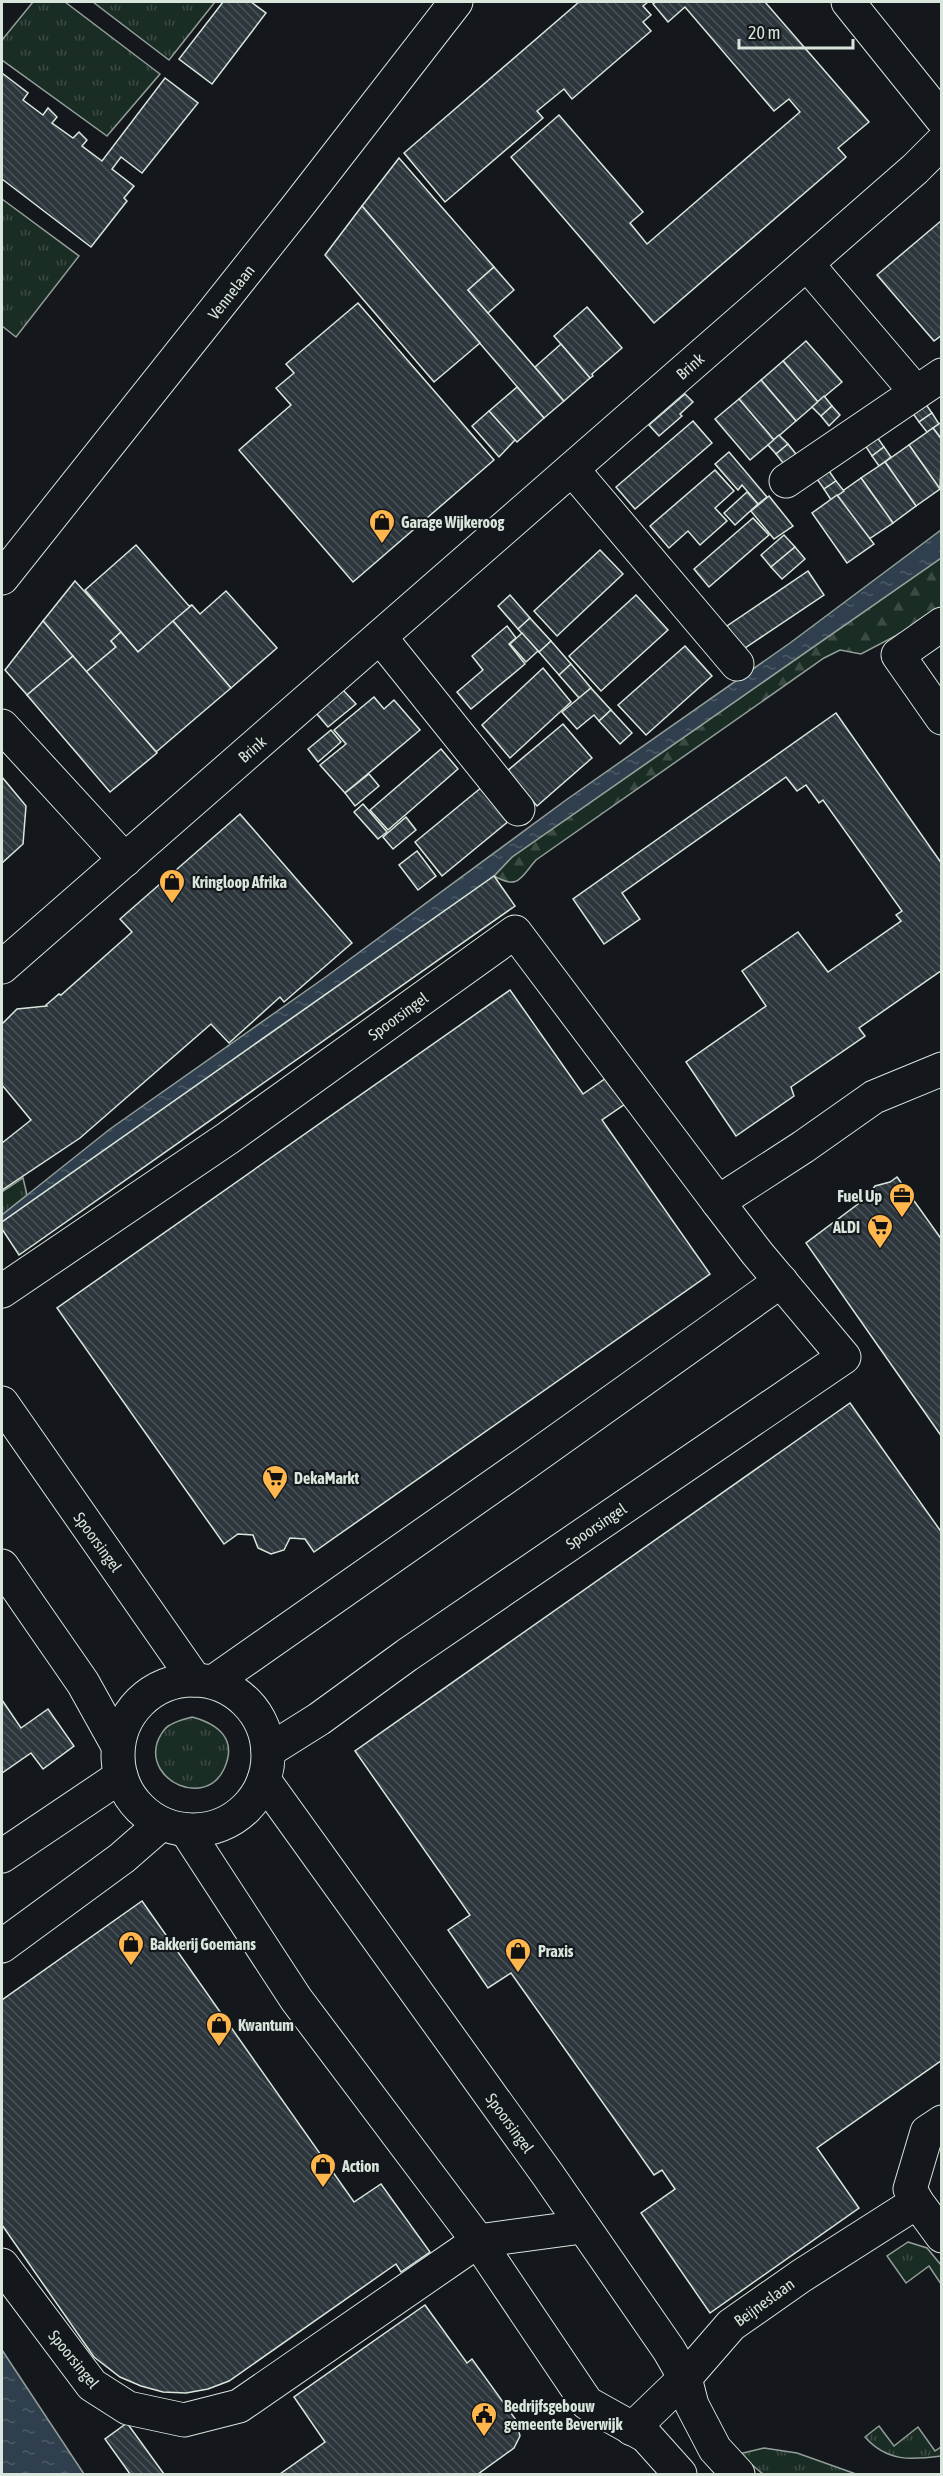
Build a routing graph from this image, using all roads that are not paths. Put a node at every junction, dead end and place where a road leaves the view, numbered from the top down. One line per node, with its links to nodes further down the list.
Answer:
1 (456, 2): 9 (street, Vennelaan)
2 (848, 2): 3 (street)
3 (942, 119)
4 (942, 142): 5 (street, Brink)
5 (807, 264): 6 (street); 7 (street, Brink)
6 (919, 379): 8 (street)
7 (572, 469): 11 (street, Brink); 12 (street)
8 (786, 481)
9 (4, 572)
10 (942, 624): 13 (street)
11 (380, 637): 15 (street); 16 (street, Brink)
12 (737, 664)
13 (942, 718)
14 (2, 726): 16 (street)
15 (518, 809)
16 (125, 860): 17 (street, Brink)
17 (2, 967)
18 (942, 1069): 19 (street)
19 (718, 1202): 20 (street, Spoorsingel); 21 (street, Spoorsingel)
20 (781, 1281): 24 (street); 26 (street, Spoorsingel)
21 (2, 1291)
22 (2, 1403): 24 (street, Spoorsingel)
23 (2, 1566): 25 (street)
24 (204, 1681): 25 (street); 26 (street, Spoorsingel)
25 (120, 1761): 27 (street); 28 (street)
26 (266, 1766): 27 (street, Spoorsingel); 32 (street, Spoorsingel)
27 (173, 1827): 29 (street); 34 (street)
28 (2, 1857)
29 (2, 1946)
30 (942, 2122): 31 (street)
31 (917, 2202): 33 (street); 36 (street, Beijneslaan)
32 (582, 2227): 34 (street); 36 (street, Spoorsingel)
33 (942, 2236)
34 (478, 2241): 35 (street, Spoorsingel); 37 (street)
35 (2, 2265)
36 (685, 2378): 37 (street, Beijneslaan); 39 (street, Spoorsingel)
37 (632, 2429): 38 (street)
38 (680, 2475)
39 (738, 2475)

